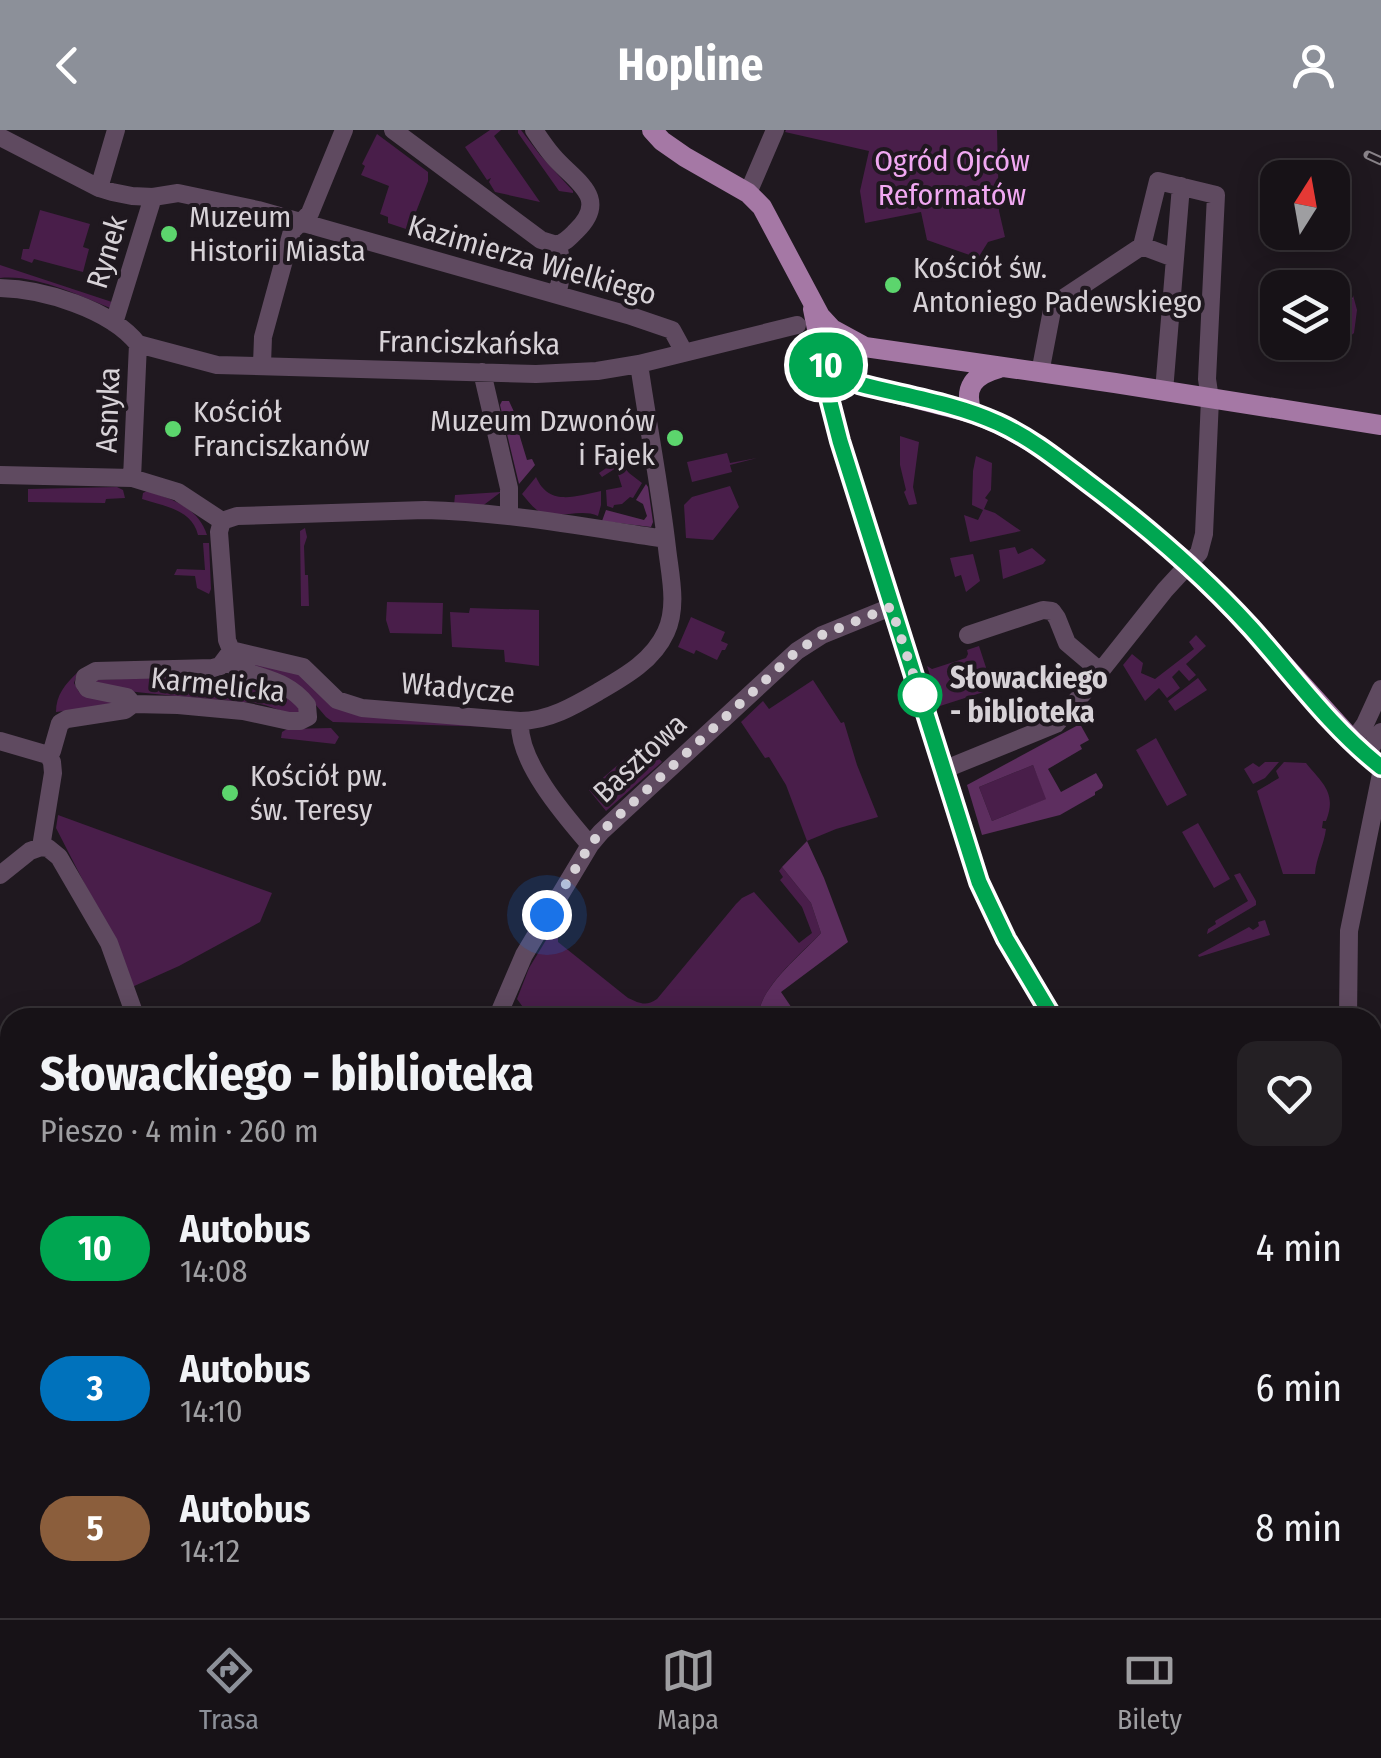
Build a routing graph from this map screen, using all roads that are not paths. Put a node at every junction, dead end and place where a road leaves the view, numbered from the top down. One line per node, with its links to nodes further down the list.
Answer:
1 (116, 130): 10 (street)
2 (344, 130): 14 (street)
3 (393, 130): 15 (street)
4 (534, 130): 15 (street)
5 (652, 130): 12 (main road)
6 (775, 130): 12 (street)
7 (0, 137): 8 (street, Rynek)
8 (20, 138): 10 (street, Rynek)
9 (1182, 186): 16 (street); 17 (street); 33 (street)
10 (99, 188): 13 (street, Rynek)
11 (178, 193): 13 (street, Rynek); 14 (street, Kazimierza Wielkiego)
12 (748, 194): 20 (main road)
13 (153, 197): 21 (street, Rynek)
14 (301, 222): 19 (street, Kazimierza Wielkiego); 27 (street)
15 (557, 245): 19 (street)
16 (1142, 246): 17 (street); 31 (street)
17 (1174, 258): 32 (street)
18 (0, 288): 21 (street, Rynek)
19 (559, 288): 25 (street, Kazimierza Wielkiego)
20 (816, 309): 24 (main road); 26 (main road)
21 (114, 323): 23 (street, Rynek)
22 (797, 324): 25 (street, Franciszkańska)
23 (138, 344): 27 (street, Franciszkańska); 37 (street, Asnyka)
24 (865, 347): 26 (street); 29 (main road)
25 (684, 352): 28 (street, Franciszkańska)
26 (824, 362): 34 (main road); 42 (street)
27 (262, 364): 30 (street, Franciszkańska)
28 (639, 364): 30 (street, Franciszkańska); 40 (street, Władycze)
29 (1001, 368): 31 (main road); 34 (main road)
30 (482, 372): 38 (street)
31 (1040, 373): 32 (main road)
32 (1164, 390): 33 (main road)
33 (1210, 399): 35 (main road); 41 (street)
34 (972, 413): 41 (main road)
35 (1381, 425)
36 (0, 476): 37 (street)
37 (132, 478): 39 (street)
38 (508, 515): 39 (street); 40 (street)
39 (222, 522): 44 (street)
40 (666, 541): 48 (street, Władycze)
41 (1190, 564): 45 (street); 52 (main road)
42 (891, 607): 53 (street); 54 (street, Basztowa)
43 (968, 635): 45 (street)
44 (228, 656): 47 (street, Karmelicka); 47 (street, Karmelicka); 48 (street, Władycze)
45 (1100, 672): 53 (street)
46 (1381, 690): 52 (street)
47 (132, 704): 51 (street, Karmelicka)
48 (520, 722): 54 (street)
49 (1381, 732): 52 (street)
50 (0, 740): 51 (street)
51 (48, 754): 55 (street)
52 (1370, 759): 60 (street)
53 (944, 770): 59 (street)
54 (590, 845): 58 (street, Basztowa)
55 (41, 847): 56 (street); 57 (street)
56 (0, 875)
57 (132, 1008)
58 (506, 1008)
59 (1041, 1008)
60 (1348, 1008)

